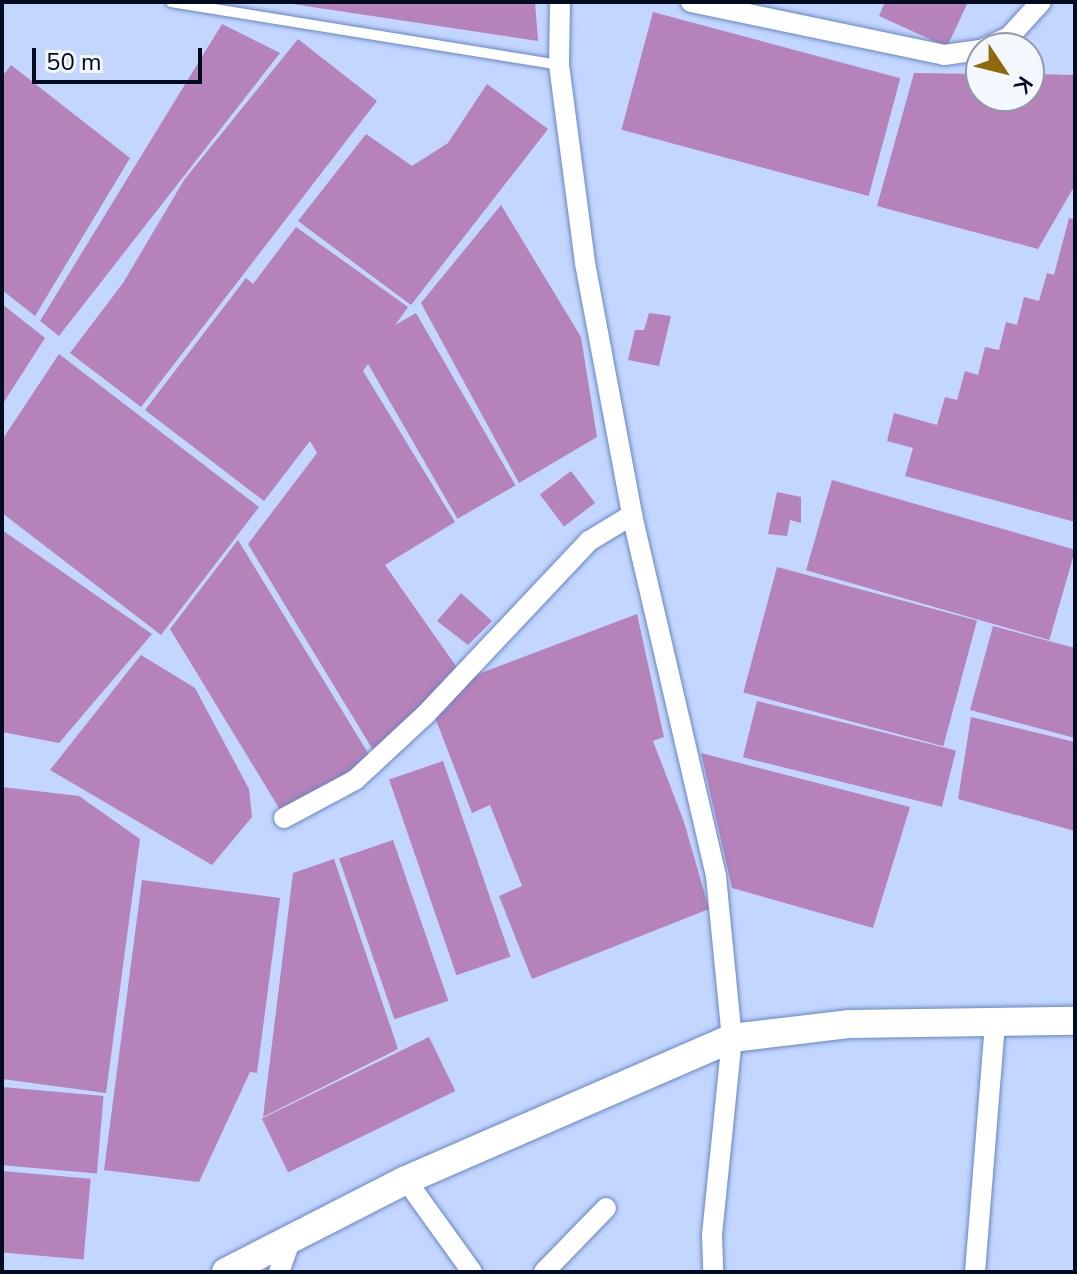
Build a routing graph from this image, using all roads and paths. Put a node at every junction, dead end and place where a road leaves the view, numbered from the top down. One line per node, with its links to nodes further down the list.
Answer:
1 (171, 2): 7 (lane)
2 (560, 2): 7 (street)
3 (691, 2): 6 (street)
4 (1041, 2): 5 (street)
5 (1014, 32)
6 (965, 52)
7 (559, 65): 8 (street)
8 (632, 515): 9 (street); 12 (street)
9 (284, 818)
10 (1075, 1021): 11 (street)
11 (995, 1022): 12 (street); 21 (street)
12 (732, 1038): 13 (street); 20 (street)
13 (406, 1180): 15 (street); 18 (street)
14 (606, 1208): 19 (street)
15 (291, 1239): 16 (street); 17 (street)
16 (226, 1272)
17 (279, 1272)
18 (472, 1272)
19 (544, 1272)
20 (713, 1272)
21 (975, 1272)

